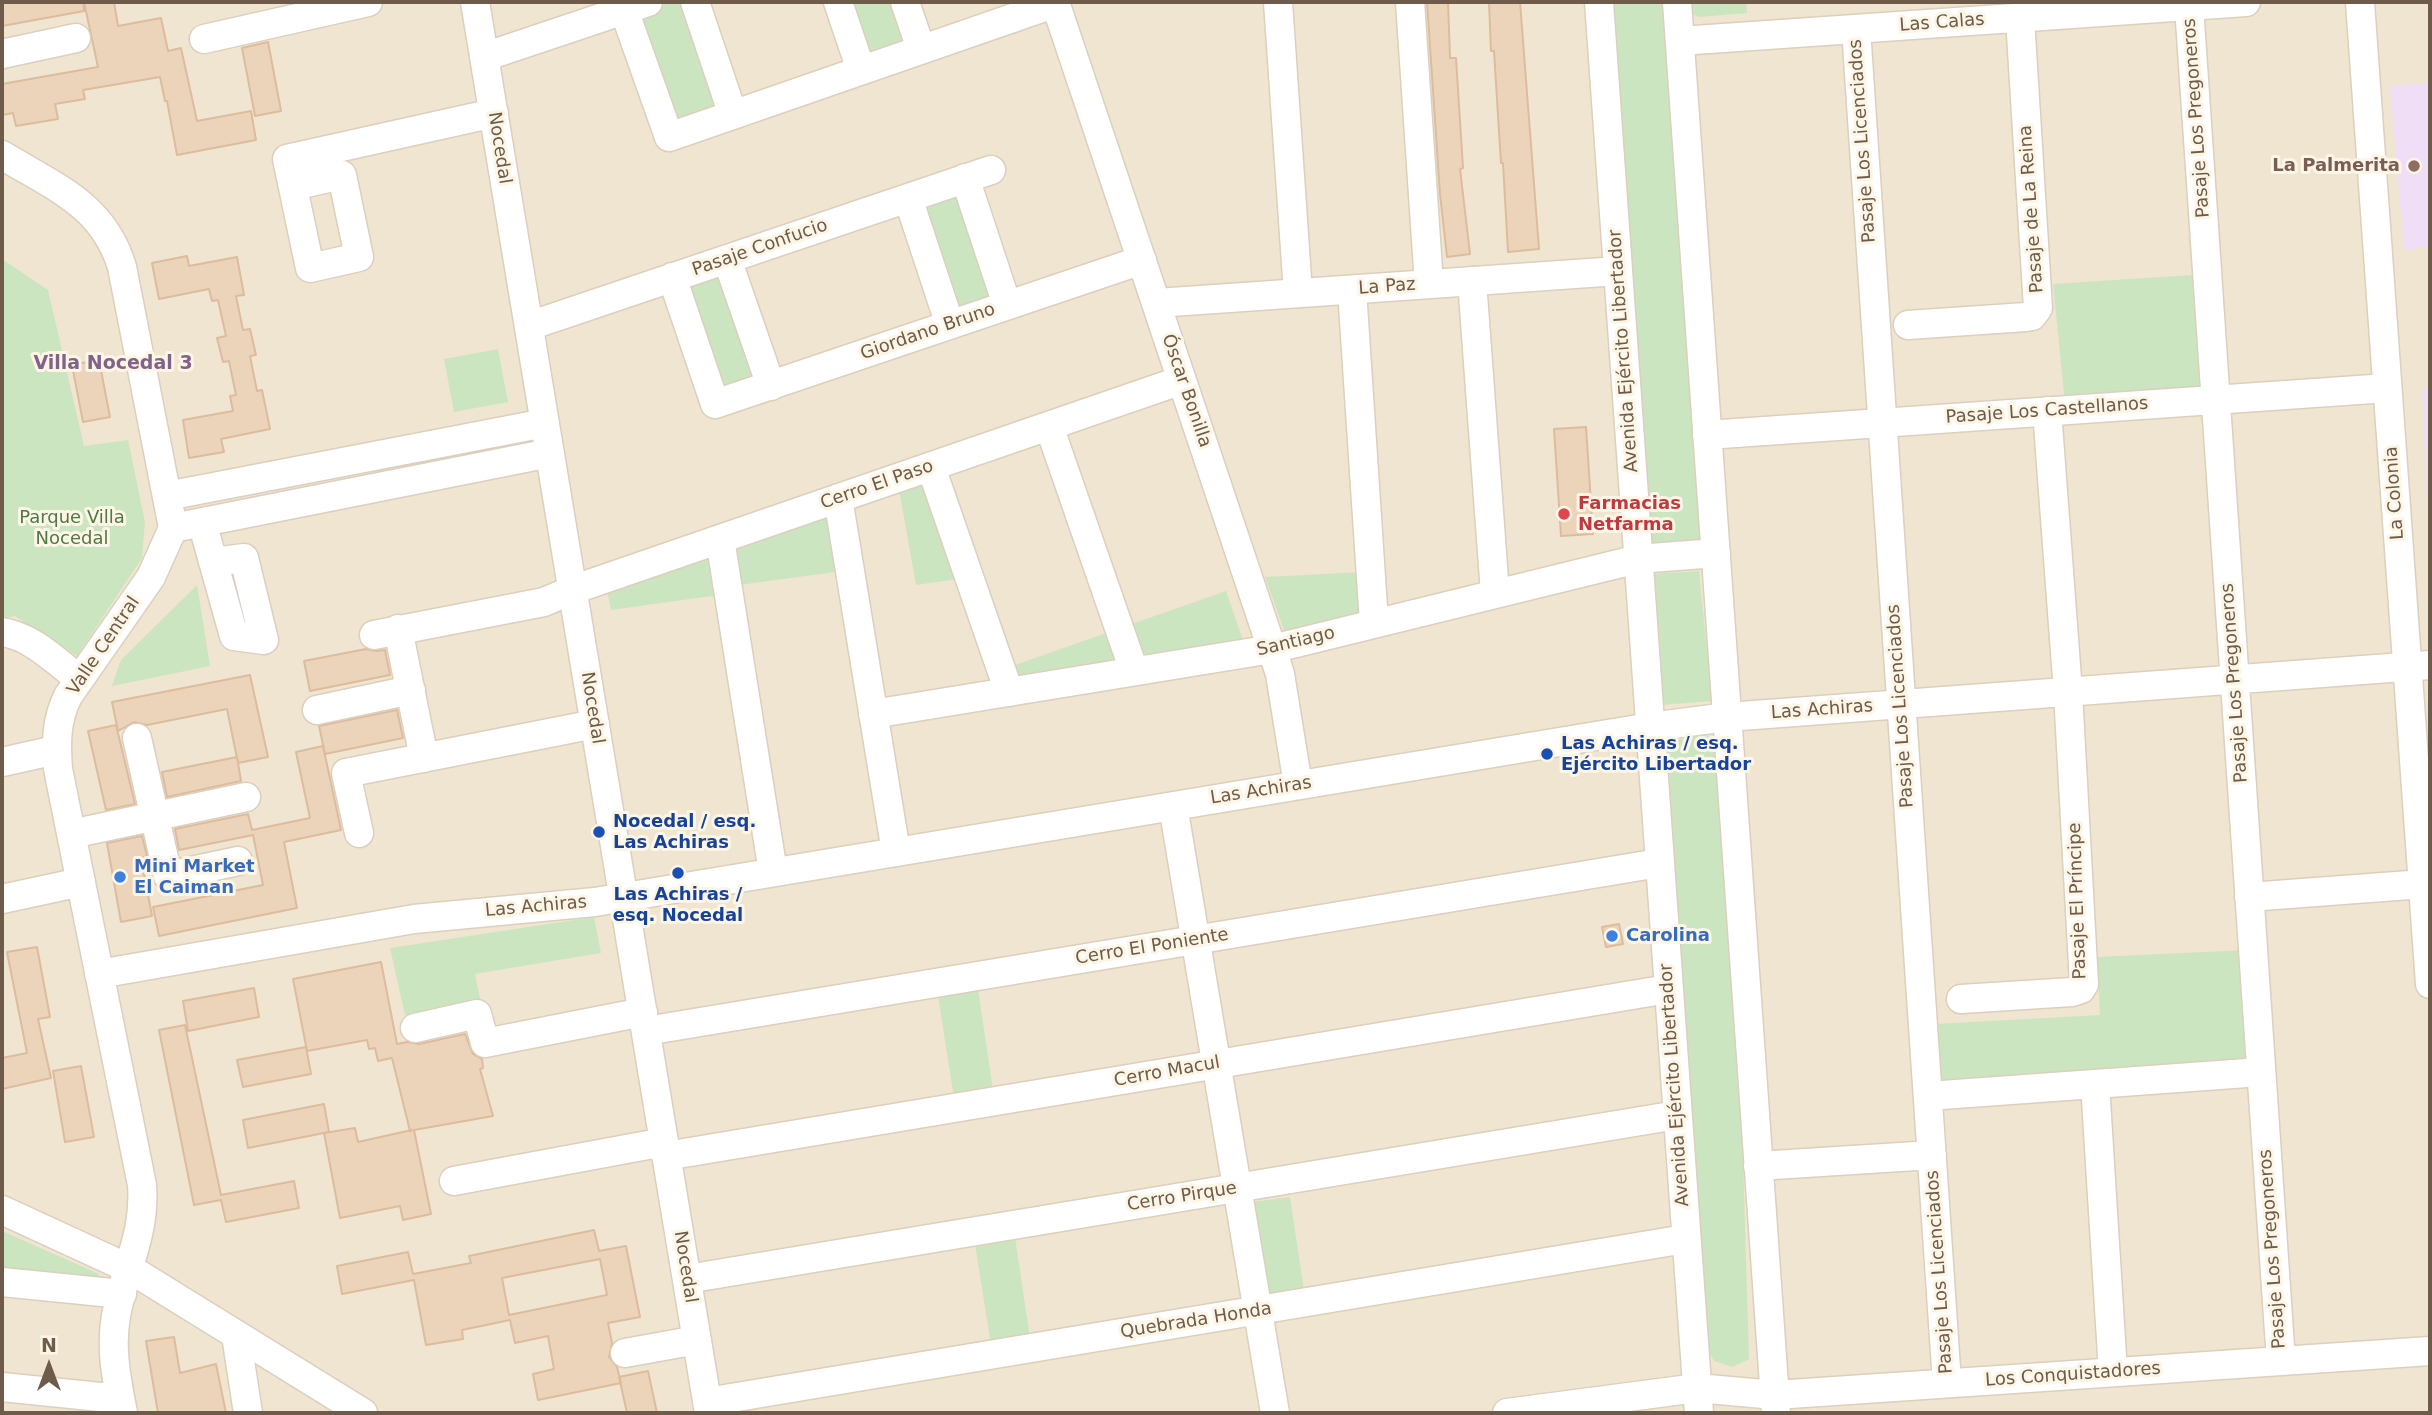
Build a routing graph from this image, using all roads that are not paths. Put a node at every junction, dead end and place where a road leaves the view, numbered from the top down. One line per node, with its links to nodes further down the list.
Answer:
1 (368, 2): 19 (street)
2 (475, 2): 23 (street, Nocedal)
3 (695, 2): 26 (street)
4 (838, 2): 24 (street)
5 (905, 2): 21 (street)
6 (1056, 2): 21 (street); 33 (street, Óscar Bonilla)
7 (1279, 2): 39 (street)
8 (1410, 2): 37 (street)
9 (1599, 2): 34 (street, Avenida Ejército Libertador)
10 (1677, 2): 20 (street)
11 (2246, 2): 14 (street, Las Calas)
12 (2360, 2): 47 (street, La Colonia)
13 (636, 6): 23 (street); 26 (street)
14 (2189, 6): 16 (street, Las Calas); 48 (street, Pasaje Los Pregoneros)
15 (1954, 12): 16 (street, Las Calas); 17 (street, Las Calas)
16 (2020, 18): 43 (street, Pasaje de La Reina)
17 (1856, 29): 20 (street, Las Calas); 51 (street, Pasaje Los Licenciados)
18 (76, 38): 22 (street)
19 (204, 39)
20 (1680, 41): 53 (street)
21 (921, 50): 24 (street)
22 (2, 54)
23 (484, 57): 25 (street, Nocedal)
24 (861, 70): 26 (street)
25 (494, 113): 30 (street); 44 (street, Nocedal)
26 (733, 115)
27 (2, 155): 56 (street)
28 (991, 170): 29 (street, Pasaje Confucio)
29 (965, 178): 31 (street, Pasaje Confucio); 41 (street)
30 (293, 186)
31 (908, 198): 32 (street, Pasaje Confucio); 42 (street)
32 (727, 258): 35 (street, Pasaje Confucio); 46 (street)
33 (1142, 260): 40 (street, Óscar Bonilla); 41 (street, Giordano Bruno)
34 (1618, 271): 36 (street, La Paz); 62 (street, Avenida Ejército Libertador)
35 (672, 277): 44 (street, Pasaje Confucio); 46 (street, Giordano Bruno)
36 (1472, 281): 37 (street, La Paz); 65 (street)
37 (1429, 284): 38 (street, La Paz)
38 (1352, 290): 39 (street, La Paz); 66 (street)
39 (1297, 293): 40 (street, La Paz)
40 (1157, 303): 45 (street, Óscar Bonilla)
41 (1007, 305): 42 (street, Giordano Bruno)
42 (950, 325): 46 (street, Giordano Bruno)
43 (1908, 325)
44 (529, 326): 50 (street, Nocedal)
45 (1182, 380): 52 (street, Cerro El Paso); 68 (street, Óscar Bonilla)
46 (771, 386)
47 (2387, 388): 48 (street, Pasaje Los Castellanos); 69 (street, La Colonia)
48 (2216, 399): 49 (street, Pasaje Los Castellanos); 72 (street, Pasaje Los Pregoneros)
49 (2047, 411): 51 (street, Pasaje Los Castellanos); 75 (street)
50 (545, 423): 54 (street, Nocedal); 56 (street)
51 (1882, 423): 53 (street, Pasaje Los Castellanos); 76 (street, Pasaje Los Licenciados)
52 (1049, 426): 55 (street, Cerro El Paso); 70 (street)
53 (1707, 435): 61 (street)
54 (550, 453): 58 (street); 64 (street, Nocedal)
55 (931, 467): 57 (street, Cerro El Paso); 74 (street)
56 (167, 496): 59 (street)
57 (838, 498): 60 (street, Cerro El Paso); 78 (street)
58 (202, 522): 59 (street); 63 (street)
59 (173, 528): 71 (street, Valle Central)
60 (720, 539): 64 (street, Cerro El Paso); 95 (street)
61 (1716, 553): 62 (street, Santiago); 79 (street)
62 (1638, 559): 65 (street, Santiago); 81 (street, Avenida Ejército Libertador)
63 (213, 562)
64 (572, 590): 73 (street, Cerro El Paso); 80 (street, Nocedal)
65 (1495, 593): 66 (street, Santiago)
66 (1374, 623): 68 (street, Santiago)
67 (2, 632): 71 (street)
68 (1272, 649): 70 (street, Santiago); 86 (street, Óscar Bonilla)
69 (2418, 666): 72 (street, Las Achiras); 97 (street, La Colonia)
70 (1134, 671): 74 (street, Santiago)
71 (79, 678): 83 (street, Valle Central)
72 (2235, 679): 75 (street, Las Achiras); 99 (street, Pasaje Los Pregoneros)
73 (411, 690): 77 (street); 84 (street)
74 (1009, 692): 78 (street, Santiago)
75 (2068, 692): 76 (street, Las Achiras); 105 (street, Pasaje El Príncipe)
76 (1901, 704): 79 (street, Las Achiras); 111 (street, Pasaje Los Licenciados)
77 (317, 709)
78 (873, 714): 92 (street)
79 (1727, 717): 81 (street, Las Achiras); 115 (street)
80 (595, 724): 84 (street); 98 (street, Nocedal)
81 (1650, 727): 86 (street, Las Achiras); 94 (street, Avenida Ejército Libertador)
82 (137, 738): 89 (street)
83 (57, 750): 85 (street); 91 (street, Valle Central)
84 (424, 758): 90 (street)
85 (2, 762)
86 (1297, 785): 88 (street, Las Achiras)
87 (246, 797): 89 (street)
88 (1173, 806): 92 (street, Las Achiras); 101 (street)
89 (154, 816): 91 (street); 93 (street)
90 (359, 833)
91 (71, 834): 96 (street, Valle Central)
92 (895, 852): 95 (street, Las Achiras)
93 (238, 861)
94 (1659, 863): 101 (street, Cerro El Poniente); 104 (street, Avenida Ejército Libertador)
95 (773, 872): 98 (street, Las Achiras)
96 (81, 882): 100 (street); 102 (street, Valle Central)
97 (2423, 884): 99 (street); 103 (street, La Colonia)
98 (623, 897): 102 (street, Las Achiras); 106 (street, Nocedal)
99 (2249, 897): 109 (street, Pasaje Los Pregoneros)
100 (2, 899)
101 (1196, 940): 106 (street, Cerro El Poniente); 108 (street)
102 (99, 974): 122 (street, Valle Central)
103 (2430, 984)
104 (1668, 989): 108 (street, Cerro Macul); 112 (street, Avenida Ejército Libertador)
105 (1961, 999)
106 (644, 1022): 107 (street, Cerro El Poniente); 113 (street, Nocedal)
107 (415, 1028)
108 (1217, 1064): 113 (street, Cerro Macul); 117 (street)
109 (2261, 1072): 110 (street); 129 (street, Pasaje Los Pregoneros)
110 (2095, 1084): 111 (street); 130 (street)
111 (1927, 1096): 114 (street, Pasaje Los Licenciados)
112 (1677, 1115): 117 (street, Cerro Pirque); 119 (street, Avenida Ejército Libertador)
113 (665, 1149): 116 (street, Cerro Macul); 120 (street, Nocedal)
114 (1932, 1155): 115 (street); 131 (street, Pasaje Los Licenciados)
115 (1758, 1166): 135 (street)
116 (454, 1181)
117 (1237, 1188): 120 (street, Cerro Pirque); 124 (street)
118 (2, 1210): 122 (street)
119 (1685, 1239): 124 (street, Quebrada Honda); 134 (street, Avenida Ejército Libertador)
120 (687, 1279): 126 (street, Nocedal)
121 (2, 1282): 122 (street)
122 (122, 1294): 123 (street); 123 (street); 136 (street, Valle Central)
123 (174, 1296): 125 (street)
124 (1258, 1310): 137 (street, Quebrada Honda); 141 (street)
125 (236, 1335): 139 (street); 140 (street)
126 (697, 1340): 128 (street); 137 (street, Nocedal)
127 (2430, 1351): 129 (street, Los Conquistadores)
128 (625, 1353)
129 (2281, 1361): 130 (street, Los Conquistadores)
130 (2113, 1372): 131 (street, Los Conquistadores)
131 (1947, 1383): 133 (street, Los Conquistadores)
132 (2, 1387): 136 (street)
133 (1900, 1400): 135 (street, Los Conquistadores)
134 (1698, 1401): 135 (street, Los Conquistadores); 138 (street, Los Conquistadores)
135 (1775, 1404)
136 (121, 1406)
137 (708, 1408)
138 (1546, 1410): 142 (street, Los Conquistadores)
139 (248, 1413)
140 (363, 1413)
141 (1275, 1413)
142 (1507, 1413)

